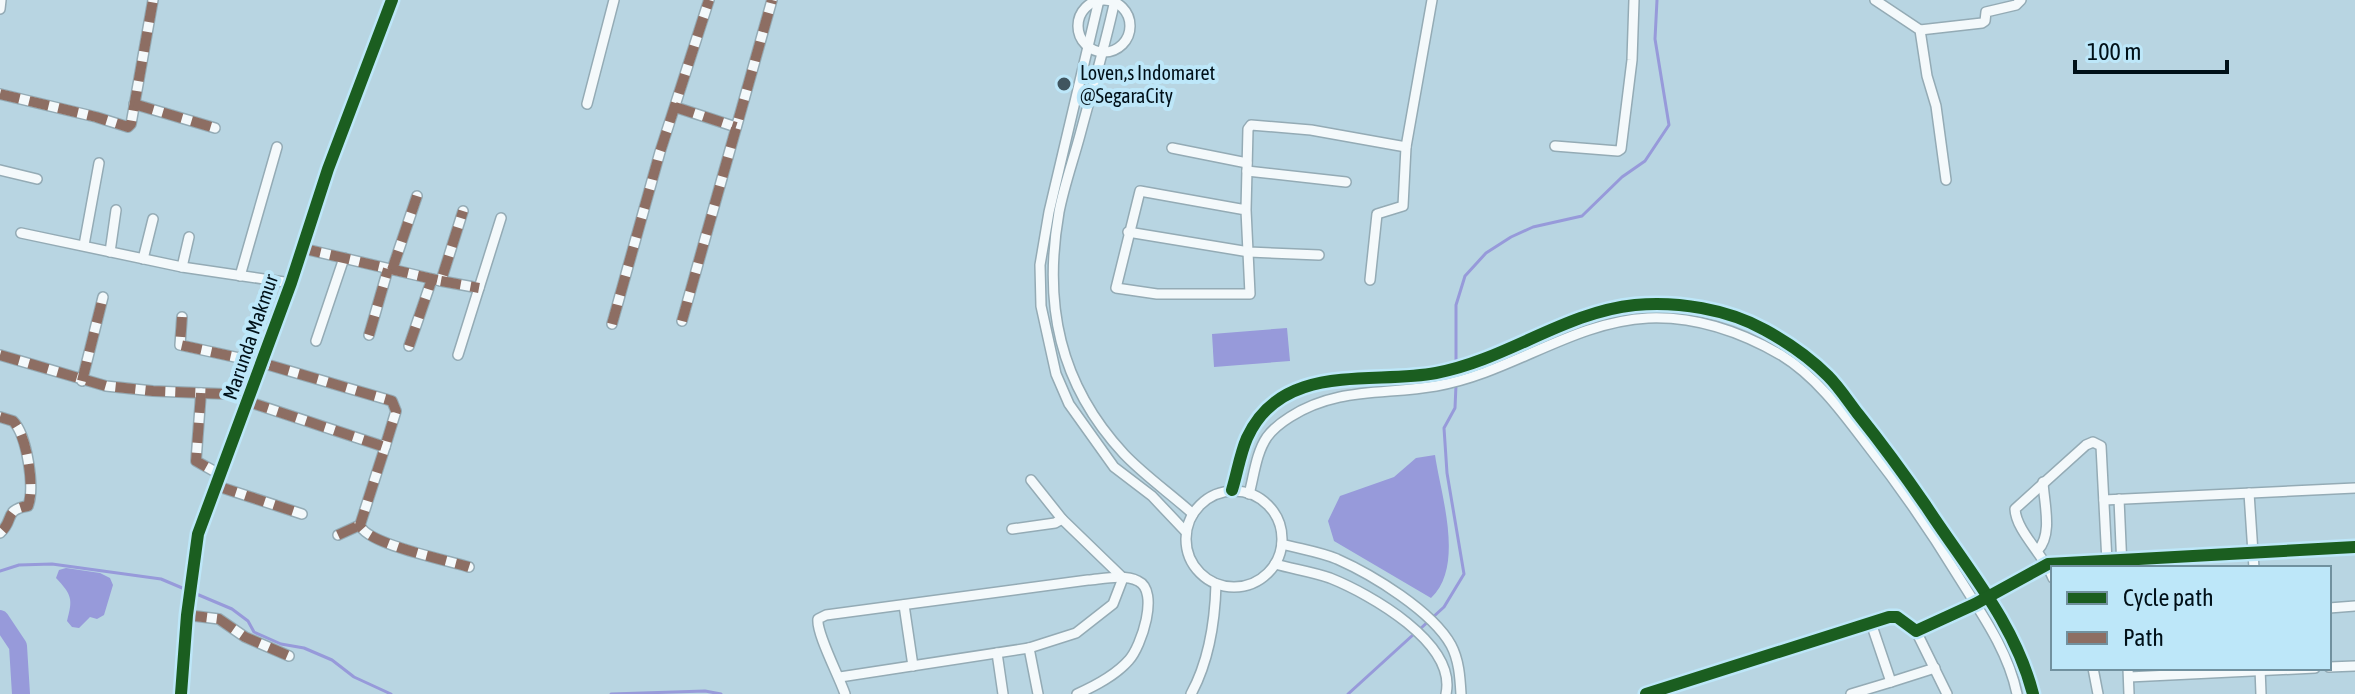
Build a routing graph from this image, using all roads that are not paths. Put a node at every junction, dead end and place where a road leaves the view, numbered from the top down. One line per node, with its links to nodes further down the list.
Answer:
1 (1, 0): 13 (street)
2 (153, 0): 18 (street)
3 (392, 0): 43 (street, Marunda Makmur)
4 (614, 0): 19 (street)
5 (709, 0): 20 (street)
6 (772, 0): 21 (street)
7 (1098, 0): 12 (street); 15 (street); 15 (street)
8 (1432, 0): 25 (street)
9 (1634, 0): 23 (street)
10 (1875, 0): 14 (street)
11 (2021, 0): 14 (street)
12 (1115, 1): 16 (street); 16 (street)
13 (0, 9)
14 (1920, 30): 31 (street)
15 (1088, 47): 16 (street); 86 (street)
16 (1103, 52): 82 (street)
17 (0, 94): 18 (street)
18 (134, 104): 22 (street)
19 (587, 104)
20 (675, 107): 21 (street); 59 (street)
21 (736, 127): 58 (street)
22 (215, 128)
23 (1555, 146)
24 (277, 147): 51 (street)
25 (1406, 147): 28 (street); 53 (street)
26 (1172, 148): 28 (street)
27 (99, 163): 42 (street)
28 (1247, 167): 32 (street); 35 (street)
29 (0, 170): 30 (street)
30 (37, 179)
31 (1946, 180)
32 (1346, 182)
33 (417, 196): 50 (street)
34 (116, 210): 44 (street)
35 (1246, 210): 39 (street); 45 (street)
36 (463, 211): 52 (street)
37 (501, 218): 55 (street)
38 (153, 219): 48 (street)
39 (1128, 232): 45 (street); 45 (street)
40 (21, 233): 42 (street)
41 (189, 237): 49 (street)
42 (84, 245): 44 (street)
43 (301, 248): 47 (street); 54 (street, Marunda Makmur)
44 (110, 252): 48 (street)
45 (1249, 252): 46 (street)
46 (1319, 255)
47 (344, 258): 50 (street); 61 (street)
48 (143, 259): 49 (street)
49 (182, 267): 51 (street)
50 (390, 270): 52 (street); 60 (street)
51 (240, 276): 54 (street)
52 (436, 280): 55 (street); 62 (street)
53 (1370, 280)
54 (291, 283): 65 (street, Marunda Makmur)
55 (479, 288): 64 (street)
56 (103, 297): 66 (street)
57 (182, 317): 65 (street)
58 (682, 321)
59 (612, 324)
60 (369, 335)
61 (316, 341)
62 (409, 346)
63 (0, 355): 66 (street)
64 (458, 355)
65 (262, 363): 68 (street, Marunda Makmur); 70 (street)
66 (82, 381): 67 (street)
67 (201, 393): 68 (street); 71 (street)
68 (250, 398): 70 (street); 71 (street, Marunda Makmur)
69 (0, 417): 87 (street)
70 (385, 447): 84 (street)
71 (221, 475): 74 (street, Marunda Makmur)
72 (1031, 480): 83 (street)
73 (2043, 482): 80 (street); 91 (street); 91 (street)
74 (217, 486): 81 (street); 107 (street, Marunda Makmur)
75 (2355, 488): 77 (street)
76 (1232, 490): 78 (street); 82 (street); 102 (street)
77 (2249, 493): 79 (street); 92 (street)
78 (1249, 494): 89 (street); 103 (street)
79 (2119, 499): 80 (street); 96 (street)
80 (2104, 500): 93 (street)
81 (302, 514)
82 (1193, 514): 86 (street)
83 (1062, 519): 85 (street); 100 (street)
84 (360, 525): 88 (street); 98 (street)
85 (1012, 529)
86 (1186, 532): 101 (street)
87 (0, 533)
88 (338, 535)
89 (1282, 544): 94 (street); 129 (street)
90 (2355, 547): 92 (street)
91 (2038, 550): 95 (street)
92 (2253, 552): 96 (street); 97 (street)
93 (2107, 562): 95 (street); 96 (street)
94 (1275, 564): 101 (street); 122 (street)
95 (2048, 564): 99 (street); 102 (street)
96 (2122, 564)
97 (2254, 566)
98 (469, 567)
99 (2051, 572)
100 (1123, 578): 104 (street); 110 (street); 127 (street)
101 (1216, 584): 128 (street)
102 (1988, 596): 103 (street); 134 (street)
103 (1975, 604): 109 (street); 133 (street)
104 (904, 605): 113 (street); 120 (street)
105 (2355, 606): 106 (street)
106 (2331, 608)
107 (187, 613): 112 (street); 123 (street, Marunda Makmur)
108 (1871, 623): 109 (street); 121 (street); 130 (street)
109 (1916, 631): 116 (street)
110 (1029, 648): 111 (street); 126 (street)
111 (997, 653): 113 (street); 125 (street)
112 (289, 656)
113 (913, 666): 120 (street)
114 (2355, 666): 115 (street)
115 (2331, 667)
116 (1935, 668): 121 (street); 132 (street)
117 (2093, 670): 135 (street)
118 (2260, 670): 119 (street); 137 (street)
119 (2128, 673): 136 (street)
120 (840, 677): 124 (street)
121 (1891, 682): 131 (street)
122 (1447, 692)
123 (181, 694)
124 (845, 694)
125 (1003, 694)
126 (1038, 694)
127 (1077, 694)
128 (1191, 694)
129 (1461, 694)
130 (1646, 694)
131 (1851, 694)
132 (1947, 694)
133 (2017, 694)
134 (2033, 694)
135 (2098, 694)
136 (2129, 694)
137 (2261, 694)

